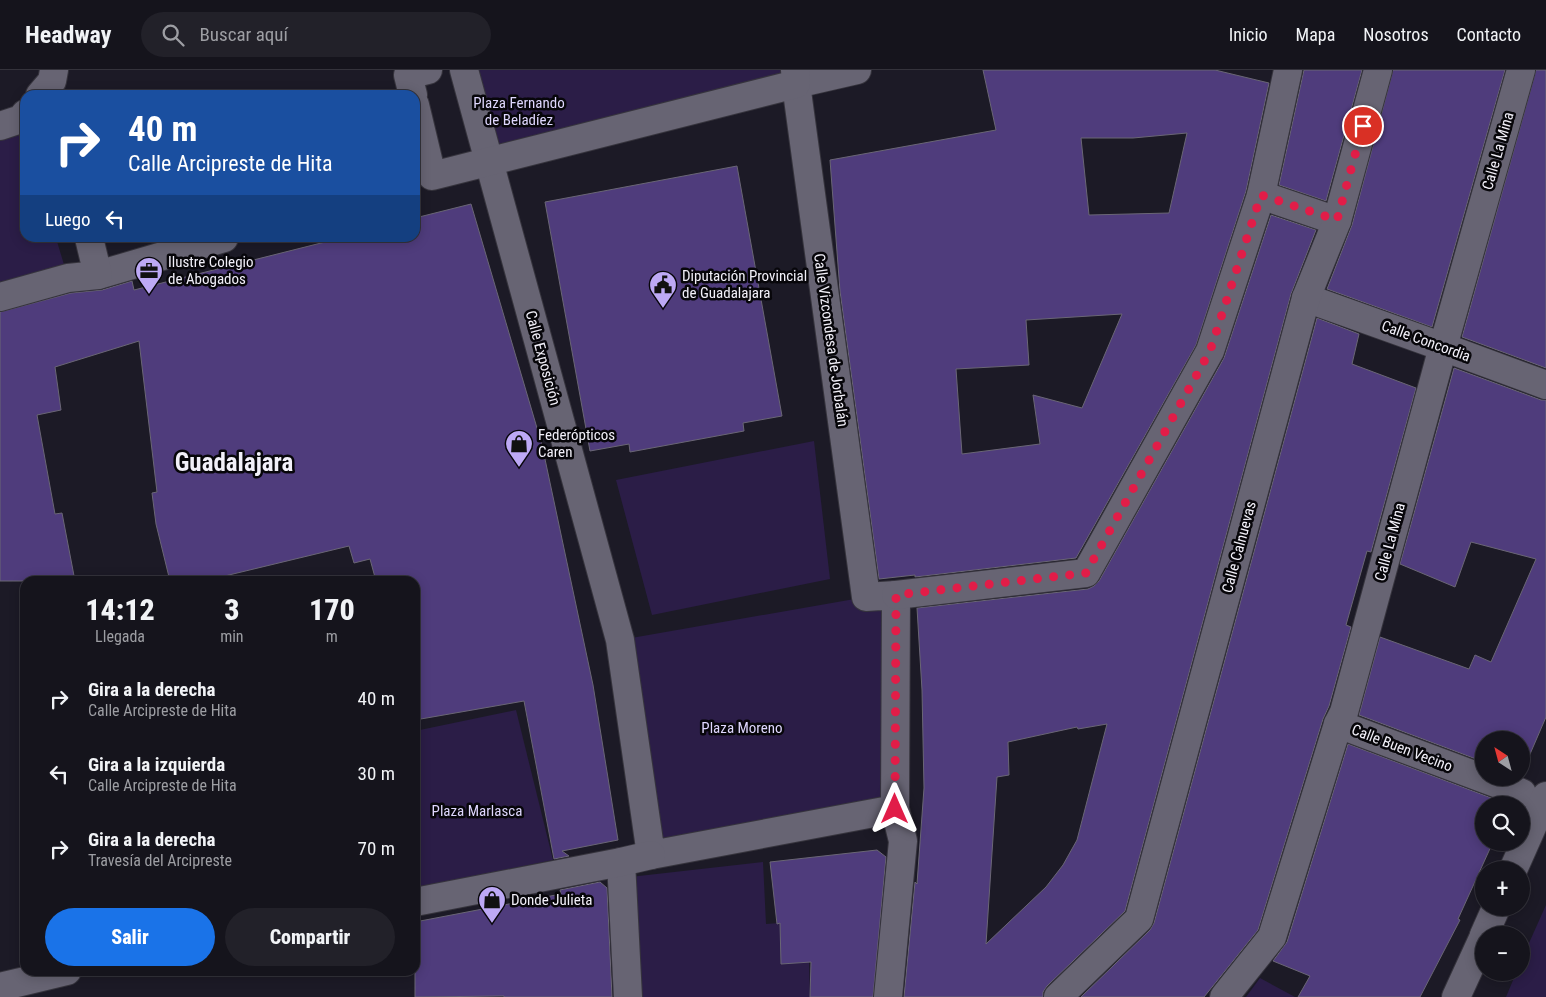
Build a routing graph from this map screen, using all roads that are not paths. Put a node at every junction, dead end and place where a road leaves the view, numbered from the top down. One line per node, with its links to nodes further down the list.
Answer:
1 (428, 70): 8 (street)
2 (464, 70): 12 (street)
3 (857, 70): 7 (street)
4 (1378, 70): 15 (street, Calle Calnuevas)
5 (1521, 70): 21 (street, Calle La Mina)
6 (1284, 71): 14 (street)
7 (795, 77): 12 (street); 23 (street, Calle Vizcondesa de Jorbalán)
8 (412, 90)
9 (20, 119): 10 (street)
10 (0, 126)
11 (420, 146): 13 (street)
12 (490, 162): 13 (street); 27 (street, Calle Exposición)
13 (424, 178)
14 (1261, 195): 15 (street); 23 (street)
15 (1337, 220): 20 (street, Calle Calnuevas)
16 (90, 242): 18 (street)
17 (210, 242): 18 (street)
18 (98, 275): 19 (street)
19 (0, 297)
20 (1306, 298): 21 (street, Calle Concordia); 36 (street, Calle Calnuevas)
21 (1443, 346): 22 (street, Calle Concordia); 24 (street, Calle La Mina)
22 (1546, 386)
23 (896, 595): 26 (street)
24 (1338, 724): 25 (street, Calle Buen Vecino); 37 (street, Calle La Mina)
25 (1534, 795): 28 (street)
26 (895, 809): 27 (street); 35 (street)
27 (651, 855): 29 (street)
28 (1516, 861)
29 (621, 862): 30 (street); 34 (street)
30 (420, 901)
31 (1475, 955): 38 (street)
32 (47, 976): 33 (street)
33 (0, 987)
34 (628, 997)
35 (888, 997)
36 (1058, 997)
37 (1224, 997)
38 (1456, 997)

